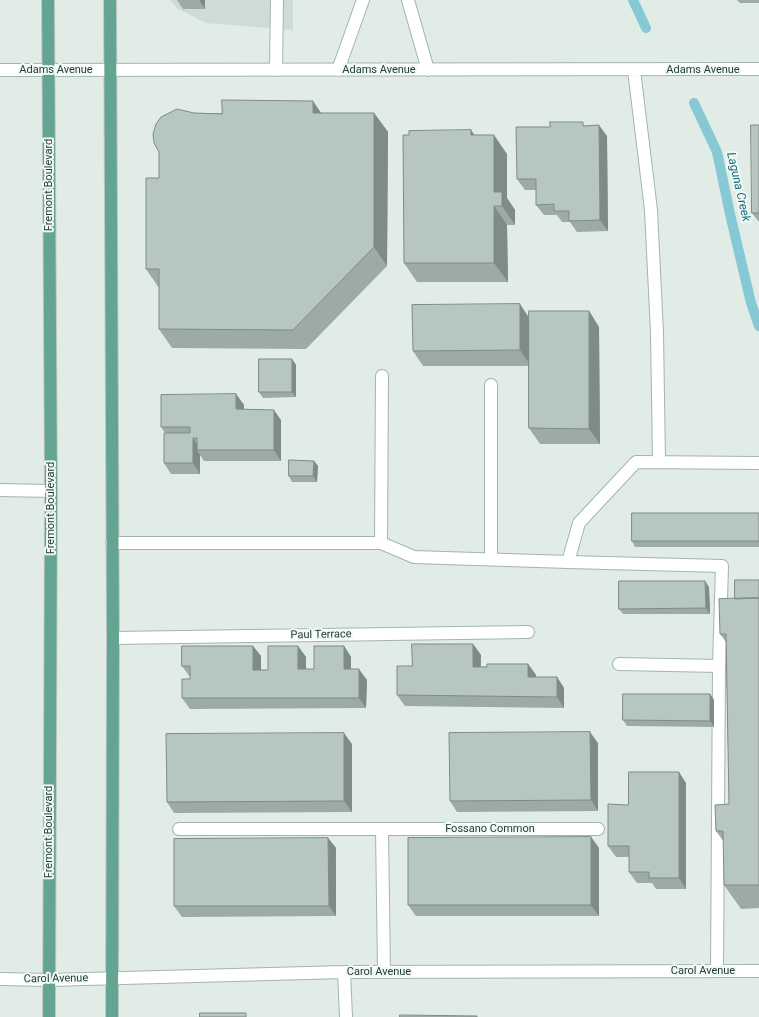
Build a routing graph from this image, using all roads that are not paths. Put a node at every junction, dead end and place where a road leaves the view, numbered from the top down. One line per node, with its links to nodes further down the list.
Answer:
1 (48, 0): 7 (main road, Fremont Boulevard)
2 (110, 0): 8 (main road)
3 (277, 0): 9 (street)
4 (363, 0): 10 (street)
5 (408, 0): 11 (street)
6 (0, 70): 7 (street, Adams Avenue)
7 (48, 70): 8 (street, Adams Avenue); 19 (main road, Fremont Boulevard)
8 (110, 70): 9 (street, Adams Avenue); 20 (main road)
9 (276, 70): 10 (street, Adams Avenue)
10 (338, 70): 11 (street, Adams Avenue)
11 (428, 70): 12 (street, Adams Avenue)
12 (634, 70): 13 (street, Adams Avenue); 16 (street)
13 (759, 70)
14 (382, 376): 21 (street)
15 (491, 386): 22 (street)
16 (659, 462): 17 (street); 23 (street)
17 (759, 463)
18 (0, 490): 19 (street)
19 (51, 491): 37 (main road, Fremont Boulevard)
20 (112, 543): 21 (street); 25 (main road)
21 (381, 543): 22 (street)
22 (491, 559): 23 (street)
23 (568, 562): 27 (street)
24 (528, 632): 25 (street, Paul Terrace)
25 (113, 638): 35 (main road)
26 (620, 664): 27 (street)
27 (719, 666): 32 (street)
28 (179, 829): 29 (street, Fossano Common)
29 (382, 829): 30 (street, Fossano Common); 34 (street)
30 (598, 829)
31 (759, 970): 32 (street, Carol Avenue)
32 (717, 971): 34 (street, Carol Avenue)
33 (344, 972): 34 (street, Carol Avenue); 35 (street, Carol Avenue); 40 (street)
34 (384, 972)
35 (112, 978): 37 (street, Carol Avenue); 39 (main road)
36 (0, 979): 37 (street, Carol Avenue)
37 (49, 980): 38 (main road, Fremont Boulevard)
38 (49, 1017)
39 (112, 1017)
40 (346, 1017)

